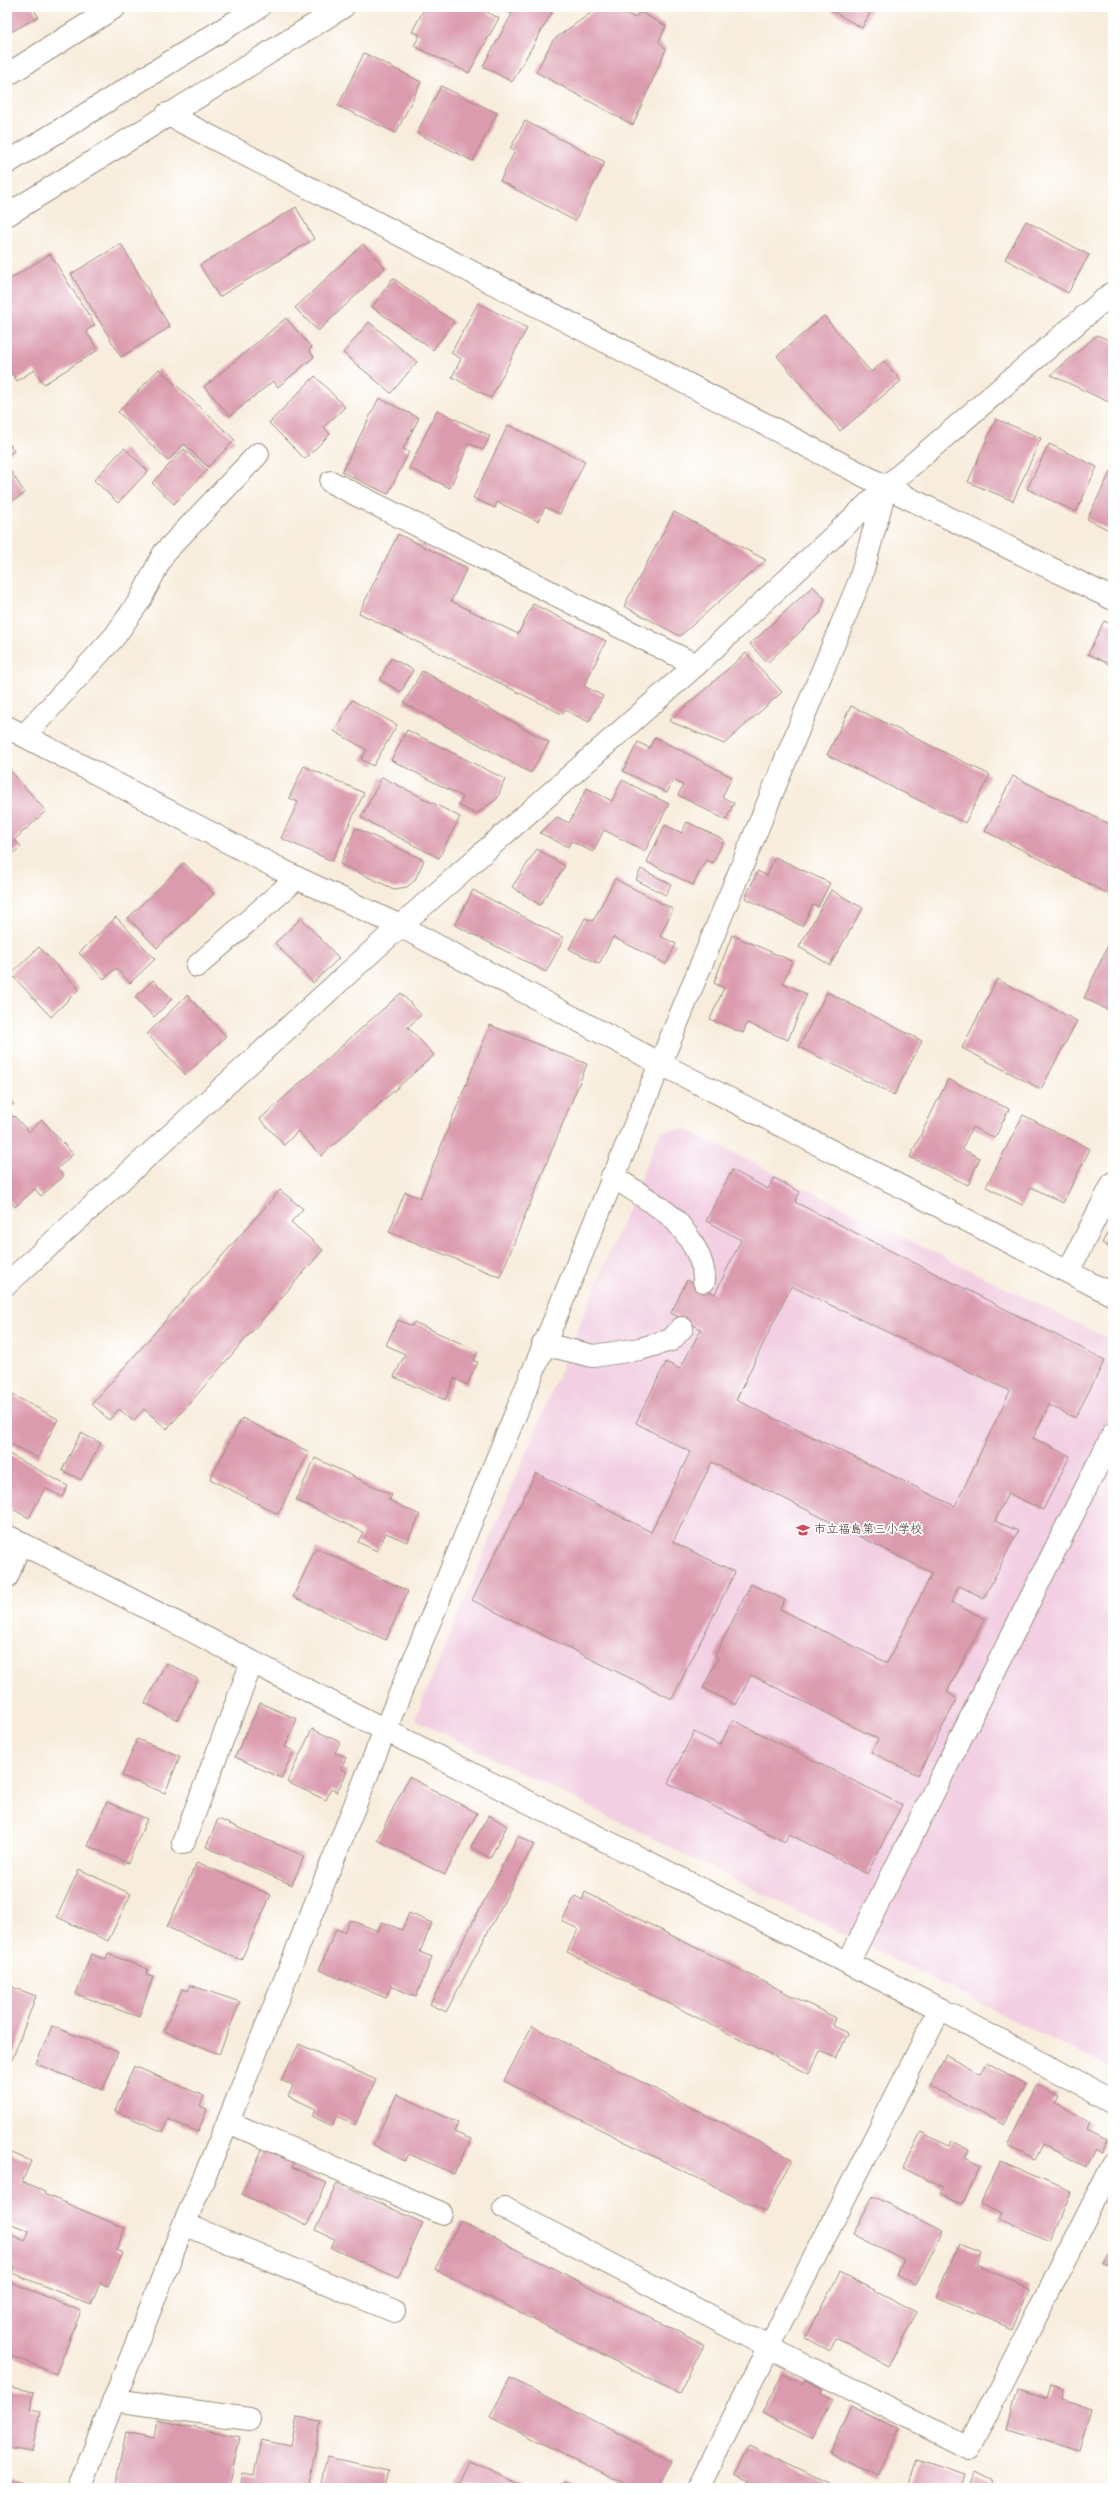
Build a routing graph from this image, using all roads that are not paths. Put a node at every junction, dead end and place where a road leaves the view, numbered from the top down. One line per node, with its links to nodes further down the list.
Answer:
1 (115, 7): 4 (street)
2 (259, 7): 6 (street)
3 (343, 7): 5 (street)
4 (7, 75)
5 (167, 114): 7 (street); 11 (street)
6 (7, 163)
7 (7, 215)
8 (1113, 292): 11 (street)
9 (258, 454): 14 (street)
10 (331, 482): 13 (street)
11 (886, 487): 12 (street); 13 (street); 18 (street)
12 (1113, 599)
13 (696, 665): 16 (street)
14 (16, 731): 15 (street)
15 (297, 878): 16 (street); 17 (street)
16 (400, 926): 18 (street); 23 (street)
17 (197, 966)
18 (659, 1063): 19 (street); 21 (street)
19 (612, 1176): 22 (street); 26 (street)
20 (1113, 1183): 21 (street)
21 (1068, 1272): 24 (street)
22 (704, 1281)
23 (7, 1284)
24 (1113, 1295)
25 (682, 1328): 26 (street)
26 (543, 1344): 31 (street)
27 (1113, 1434): 33 (street)
28 (14, 1539): 29 (street); 30 (street)
29 (7, 1577)
30 (252, 1662): 31 (street); 32 (street)
31 (385, 1730): 33 (street); 36 (street)
32 (183, 1843)
33 (848, 1964): 34 (street)
34 (940, 2009): 35 (street); 42 (street)
35 (1113, 2101)
36 (228, 2122): 39 (street); 40 (street)
37 (1113, 2165): 42 (street)
38 (504, 2208): 42 (street)
39 (441, 2213)
40 (184, 2224): 41 (street); 43 (street)
41 (394, 2311)
42 (770, 2348): 46 (street)
43 (114, 2400): 44 (street); 45 (street)
44 (250, 2419)
45 (79, 2488)
46 (698, 2488)

